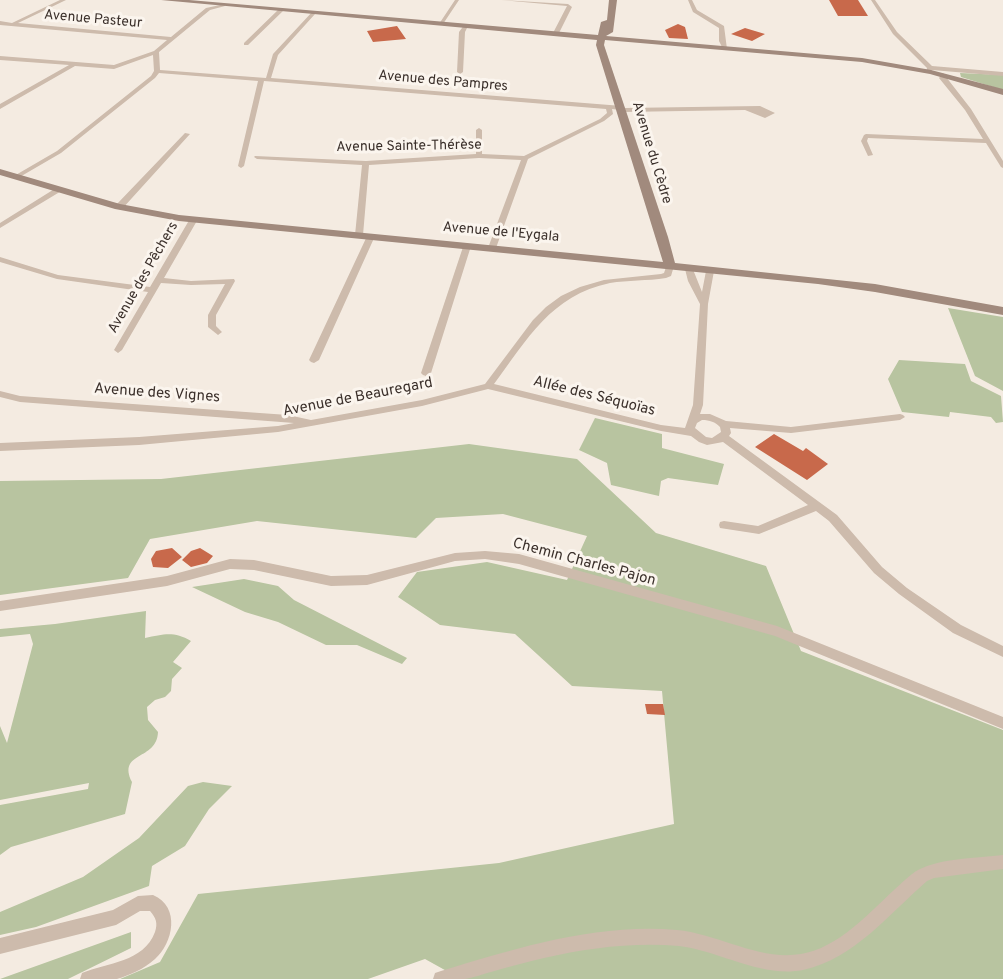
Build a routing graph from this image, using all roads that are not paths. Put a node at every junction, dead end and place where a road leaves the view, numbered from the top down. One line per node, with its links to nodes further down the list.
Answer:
1 (64, 0): 14 (street)
2 (165, 0): 8 (street)
3 (457, 0): 13 (street)
4 (503, 0): 17 (street)
5 (613, 0): 18 (street)
6 (690, 0): 23 (street)
7 (873, 0): 27 (street)
8 (207, 6): 9 (street); 20 (street)
9 (281, 10): 10 (street); 22 (street)
10 (313, 13): 11 (street); 32 (street)
11 (404, 21): 13 (street); 15 (street)
12 (0, 23): 14 (street, Avenue Pasteur)
13 (441, 23): 15 (street)
14 (11, 24): 16 (street); 20 (street, Avenue Pasteur)
15 (463, 26): 17 (street); 29 (street)
16 (0, 29)
17 (556, 33): 18 (street); 19 (street)
18 (606, 33): 19 (street); 19 (street); 21 (street); 21 (street); 37 (street, Avenue du Cèdre)
19 (586, 34)
20 (173, 39): 24 (street)
21 (639, 41): 23 (street)
22 (246, 44)
23 (725, 48): 27 (street)
24 (157, 54): 26 (street); 28 (street)
25 (0, 58): 26 (street)
26 (74, 64): 34 (street)
27 (930, 70): 30 (street); 31 (street); 33 (street)
28 (157, 71): 32 (street, Avenue des Pampres); 49 (street)
29 (460, 72)
30 (1003, 74)
31 (943, 75): 33 (street); 40 (street)
32 (265, 80): 35 (street, Avenue des Pampres); 47 (street)
33 (1003, 92)
34 (0, 107)
35 (609, 108): 37 (street, Avenue des Pampres); 44 (street)
36 (746, 108): 37 (street, Avenue des Pampres)
37 (623, 109): 59 (street, Avenue du Cèdre)
38 (479, 130): 42 (street)
39 (187, 134): 51 (street)
40 (986, 141): 41 (street); 46 (street)
41 (870, 155)
42 (479, 156): 44 (street, Avenue Sainte-Thérèse); 45 (street, Avenue Sainte-Thérèse)
43 (257, 157): 45 (street, Avenue Sainte-Thérèse)
44 (525, 158): 57 (street)
45 (366, 163): 54 (street)
46 (1002, 165)
47 (241, 166)
48 (0, 172): 49 (street, Avenue de l'Eygala)
49 (16, 177): 50 (street, Avenue de l'Eygala)
50 (59, 190): 51 (street, Avenue de l'Eygala); 53 (street)
51 (119, 207): 52 (street, Avenue de l'Eygala)
52 (194, 219): 54 (street, Avenue de l'Eygala); 62 (street, Avenue des Pêchers)
53 (0, 226)
54 (359, 235): 55 (street, Avenue de l'Eygala)
55 (371, 236): 56 (street, Avenue de l'Eygala); 68 (street)
56 (467, 246): 57 (street, Avenue de l'Eygala); 69 (street)
57 (492, 248): 59 (street, Avenue de l'Eygala)
58 (0, 259): 63 (street)
59 (670, 266): 60 (street, Avenue de l'Eygala); 70 (street)
60 (689, 269): 61 (street, Avenue de l'Eygala); 64 (street)
61 (710, 271): 64 (street); 65 (street, Avenue de l'Eygala)
62 (159, 280): 63 (street, Avenue des Pêchers); 66 (street)
63 (153, 290): 67 (street, Avenue des Pêchers)
64 (704, 304): 72 (street)
65 (1003, 311)
66 (218, 332)
67 (118, 350)
68 (314, 360)
69 (426, 373)
70 (488, 386): 76 (street, Avenue de Beauregard); 78 (street, Allée des Séquoïas)
71 (0, 394): 76 (street, Avenue des Vignes)
72 (698, 405): 74 (street); 75 (street)
73 (900, 417): 77 (street)
74 (712, 418): 75 (street); 77 (street)
75 (694, 420): 78 (street)
76 (312, 423): 80 (street, Avenue de Beauregard)
77 (723, 424): 79 (street)
78 (693, 433): 79 (street)
79 (723, 437): 81 (street)
80 (0, 447)
81 (818, 506): 82 (street); 84 (street)
82 (724, 525)
83 (0, 606): 85 (street, Chemin Charles Pajon)
84 (1003, 652)
85 (1003, 723)
86 (1003, 862): 89 (street)
87 (0, 946): 88 (street)
88 (88, 979)
89 (441, 979)

